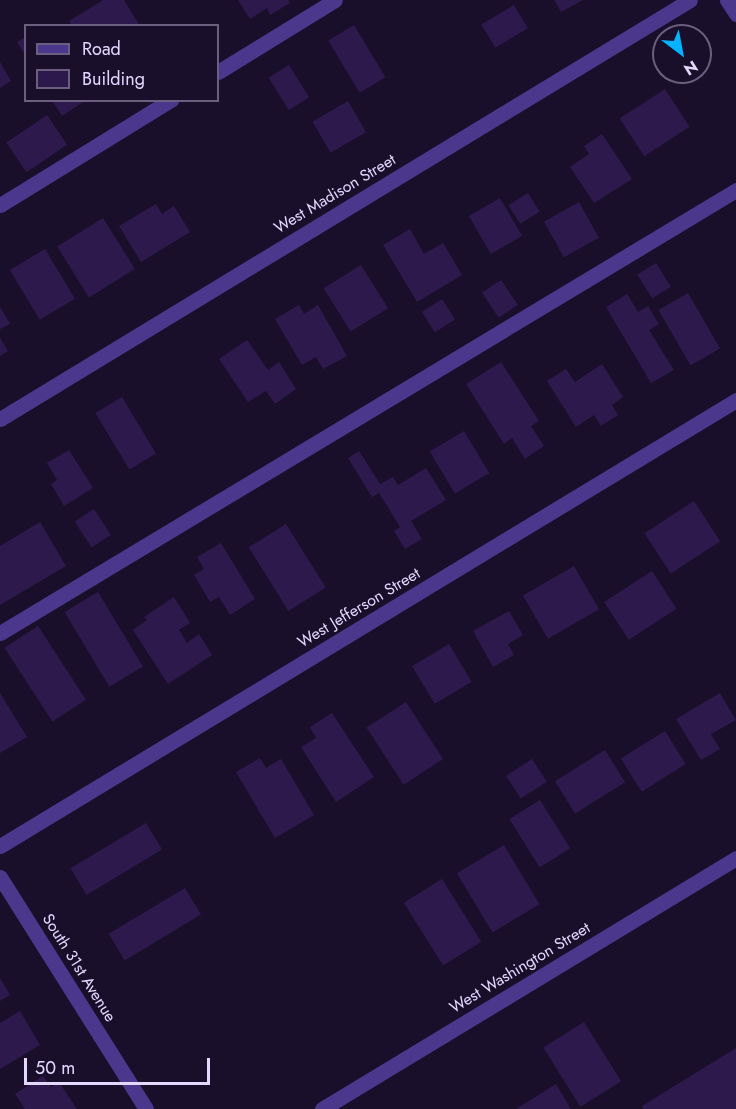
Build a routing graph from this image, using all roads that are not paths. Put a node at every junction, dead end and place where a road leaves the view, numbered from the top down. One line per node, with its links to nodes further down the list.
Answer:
1 (335, 0): 5 (street)
2 (690, 0): 10 (street, West Madison Street)
3 (728, 0): 4 (street)
4 (736, 14)
5 (219, 71)
6 (168, 102): 8 (street)
7 (736, 190): 11 (street)
8 (0, 205)
9 (736, 400): 12 (street, West Jefferson Street)
10 (0, 419)
11 (0, 633)
12 (0, 846)
13 (736, 858): 16 (street, West Washington Street)
14 (0, 877): 15 (street, South 31st Avenue)
15 (146, 1109)
16 (322, 1109)

